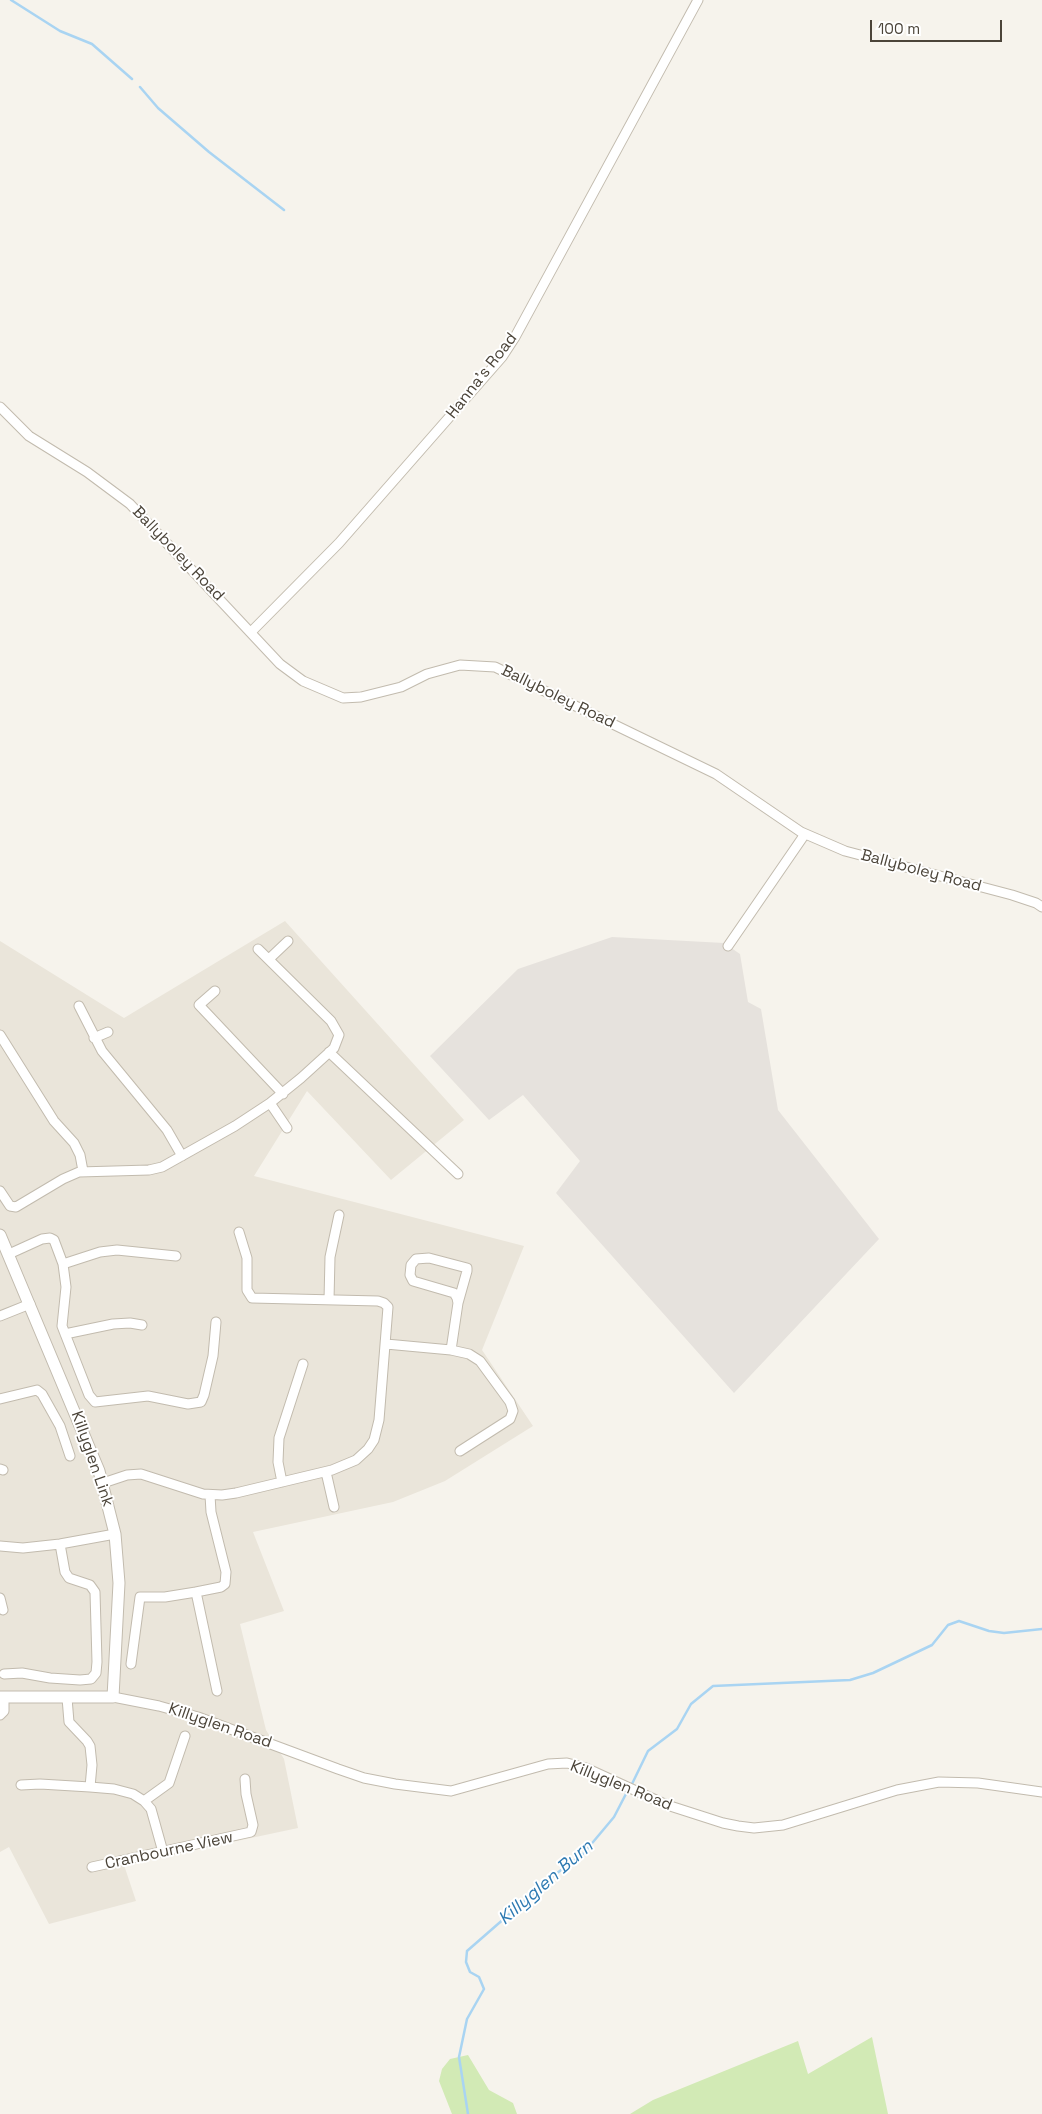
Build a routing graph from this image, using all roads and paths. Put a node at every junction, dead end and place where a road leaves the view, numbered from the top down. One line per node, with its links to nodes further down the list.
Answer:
1 (698, 0): 3 (street, Hanna's Road)
2 (0, 407): 3 (street, Ballyboley Road)
3 (251, 632): 4 (street, Ballyboley Road)
4 (805, 834): 5 (street, Ballyboley Road); 7 (street)
5 (1042, 908)
6 (288, 941): 9 (street)
7 (728, 946)
8 (258, 949): 9 (street)
9 (269, 959): 15 (street)
10 (215, 991): 16 (street)
11 (79, 1006): 14 (street)
12 (108, 1032): 14 (street)
13 (0, 1034): 20 (street)
14 (94, 1038): 19 (street)
15 (329, 1052): 16 (street); 21 (street)
16 (283, 1094): 17 (street)
17 (270, 1103): 18 (street); 19 (street)
18 (287, 1128)
19 (182, 1156): 20 (street)
20 (83, 1171): 22 (street)
21 (458, 1174)
22 (0, 1191)
23 (339, 1215): 29 (street)
24 (239, 1232): 29 (street)
25 (0, 1235): 26 (street, Killyglen Link)
26 (9, 1254): 28 (street); 31 (street, Killyglen Link)
27 (176, 1256): 28 (street)
28 (63, 1264): 35 (street)
29 (328, 1300): 36 (street)
30 (458, 1303): 30 (street); 37 (street)
31 (30, 1304): 32 (street); 44 (street, Killyglen Link)
32 (0, 1316)
33 (216, 1322): 35 (street)
34 (142, 1326): 35 (street)
35 (65, 1334)
36 (386, 1344): 37 (street); 42 (street)
37 (451, 1350): 40 (street)
38 (303, 1364): 43 (street)
39 (0, 1399): 41 (street)
40 (460, 1451)
41 (70, 1456)
42 (326, 1472): 43 (street); 46 (street)
43 (282, 1482): 45 (street)
44 (104, 1483): 45 (street); 47 (street, Killyglen Link)
45 (210, 1494): 50 (street)
46 (334, 1507)
47 (115, 1534): 48 (street); 57 (street, Killyglen Link)
48 (60, 1544): 49 (street); 54 (street)
49 (0, 1546)
50 (196, 1592): 53 (street); 55 (street)
51 (0, 1598): 52 (street)
52 (3, 1610)
53 (132, 1664)
54 (4, 1674)
55 (217, 1691)
56 (2, 1697): 58 (street, Killyglen Road); 59 (street)
57 (113, 1697): 58 (street, Killyglen Road); 64 (street, Killyglen Road)
58 (67, 1698): 63 (street)
59 (0, 1715)
60 (185, 1736): 65 (street)
61 (245, 1779): 66 (street, Cranbourne View)
62 (22, 1785): 63 (street)
63 (90, 1787): 65 (street)
64 (1042, 1792)
65 (144, 1801): 66 (street)
66 (163, 1852): 67 (street, Cranbourne View)
67 (92, 1867)

